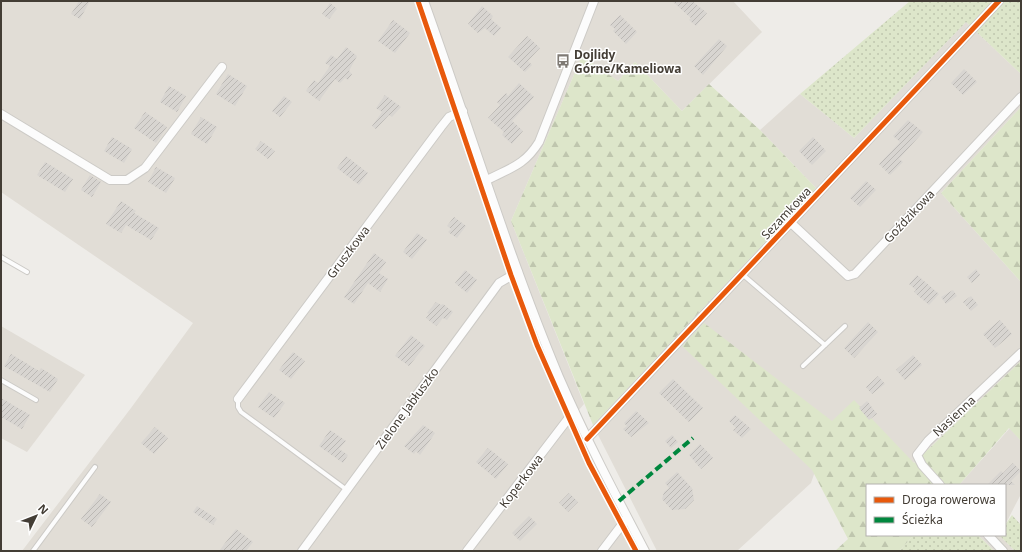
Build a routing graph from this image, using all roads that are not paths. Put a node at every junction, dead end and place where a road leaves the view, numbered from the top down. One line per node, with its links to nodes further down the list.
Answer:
1 (424, 1): 6 (street)
2 (594, 1): 8 (street)
3 (999, 1): 9 (street, Sezamkowa)
4 (222, 67): 7 (street)
5 (1021, 97): 9 (street, Goździkowa)
6 (463, 111): 8 (street); 19 (street, Gruszkowa)
7 (1, 114)
8 (487, 180): 12 (street)
9 (790, 222): 13 (street, Sezamkowa)
10 (1, 257): 11 (lane)
11 (27, 272)
12 (518, 272): 21 (street); 25 (street, Zielone Jabłuszko)
13 (742, 274): 15 (lane); 22 (street, Sezamkowa)
14 (844, 326): 15 (lane)
15 (825, 345): 17 (lane)
16 (1021, 353): 24 (street, Nasienna)
17 (803, 366)
18 (1, 380): 20 (lane)
19 (238, 399): 25 (lane)
20 (36, 400)
21 (574, 411): 22 (street); 30 (street, Koperkowa)
22 (587, 439): 26 (street)
23 (95, 466): 28 (lane)
24 (939, 484)
25 (348, 490): 29 (street, Zielone Jabłuszko)
26 (627, 518): 31 (street); 32 (street)
27 (989, 536): 33 (street)
28 (33, 551)
29 (302, 551)
30 (468, 551)
31 (602, 551)
32 (645, 551)
33 (1003, 551)

